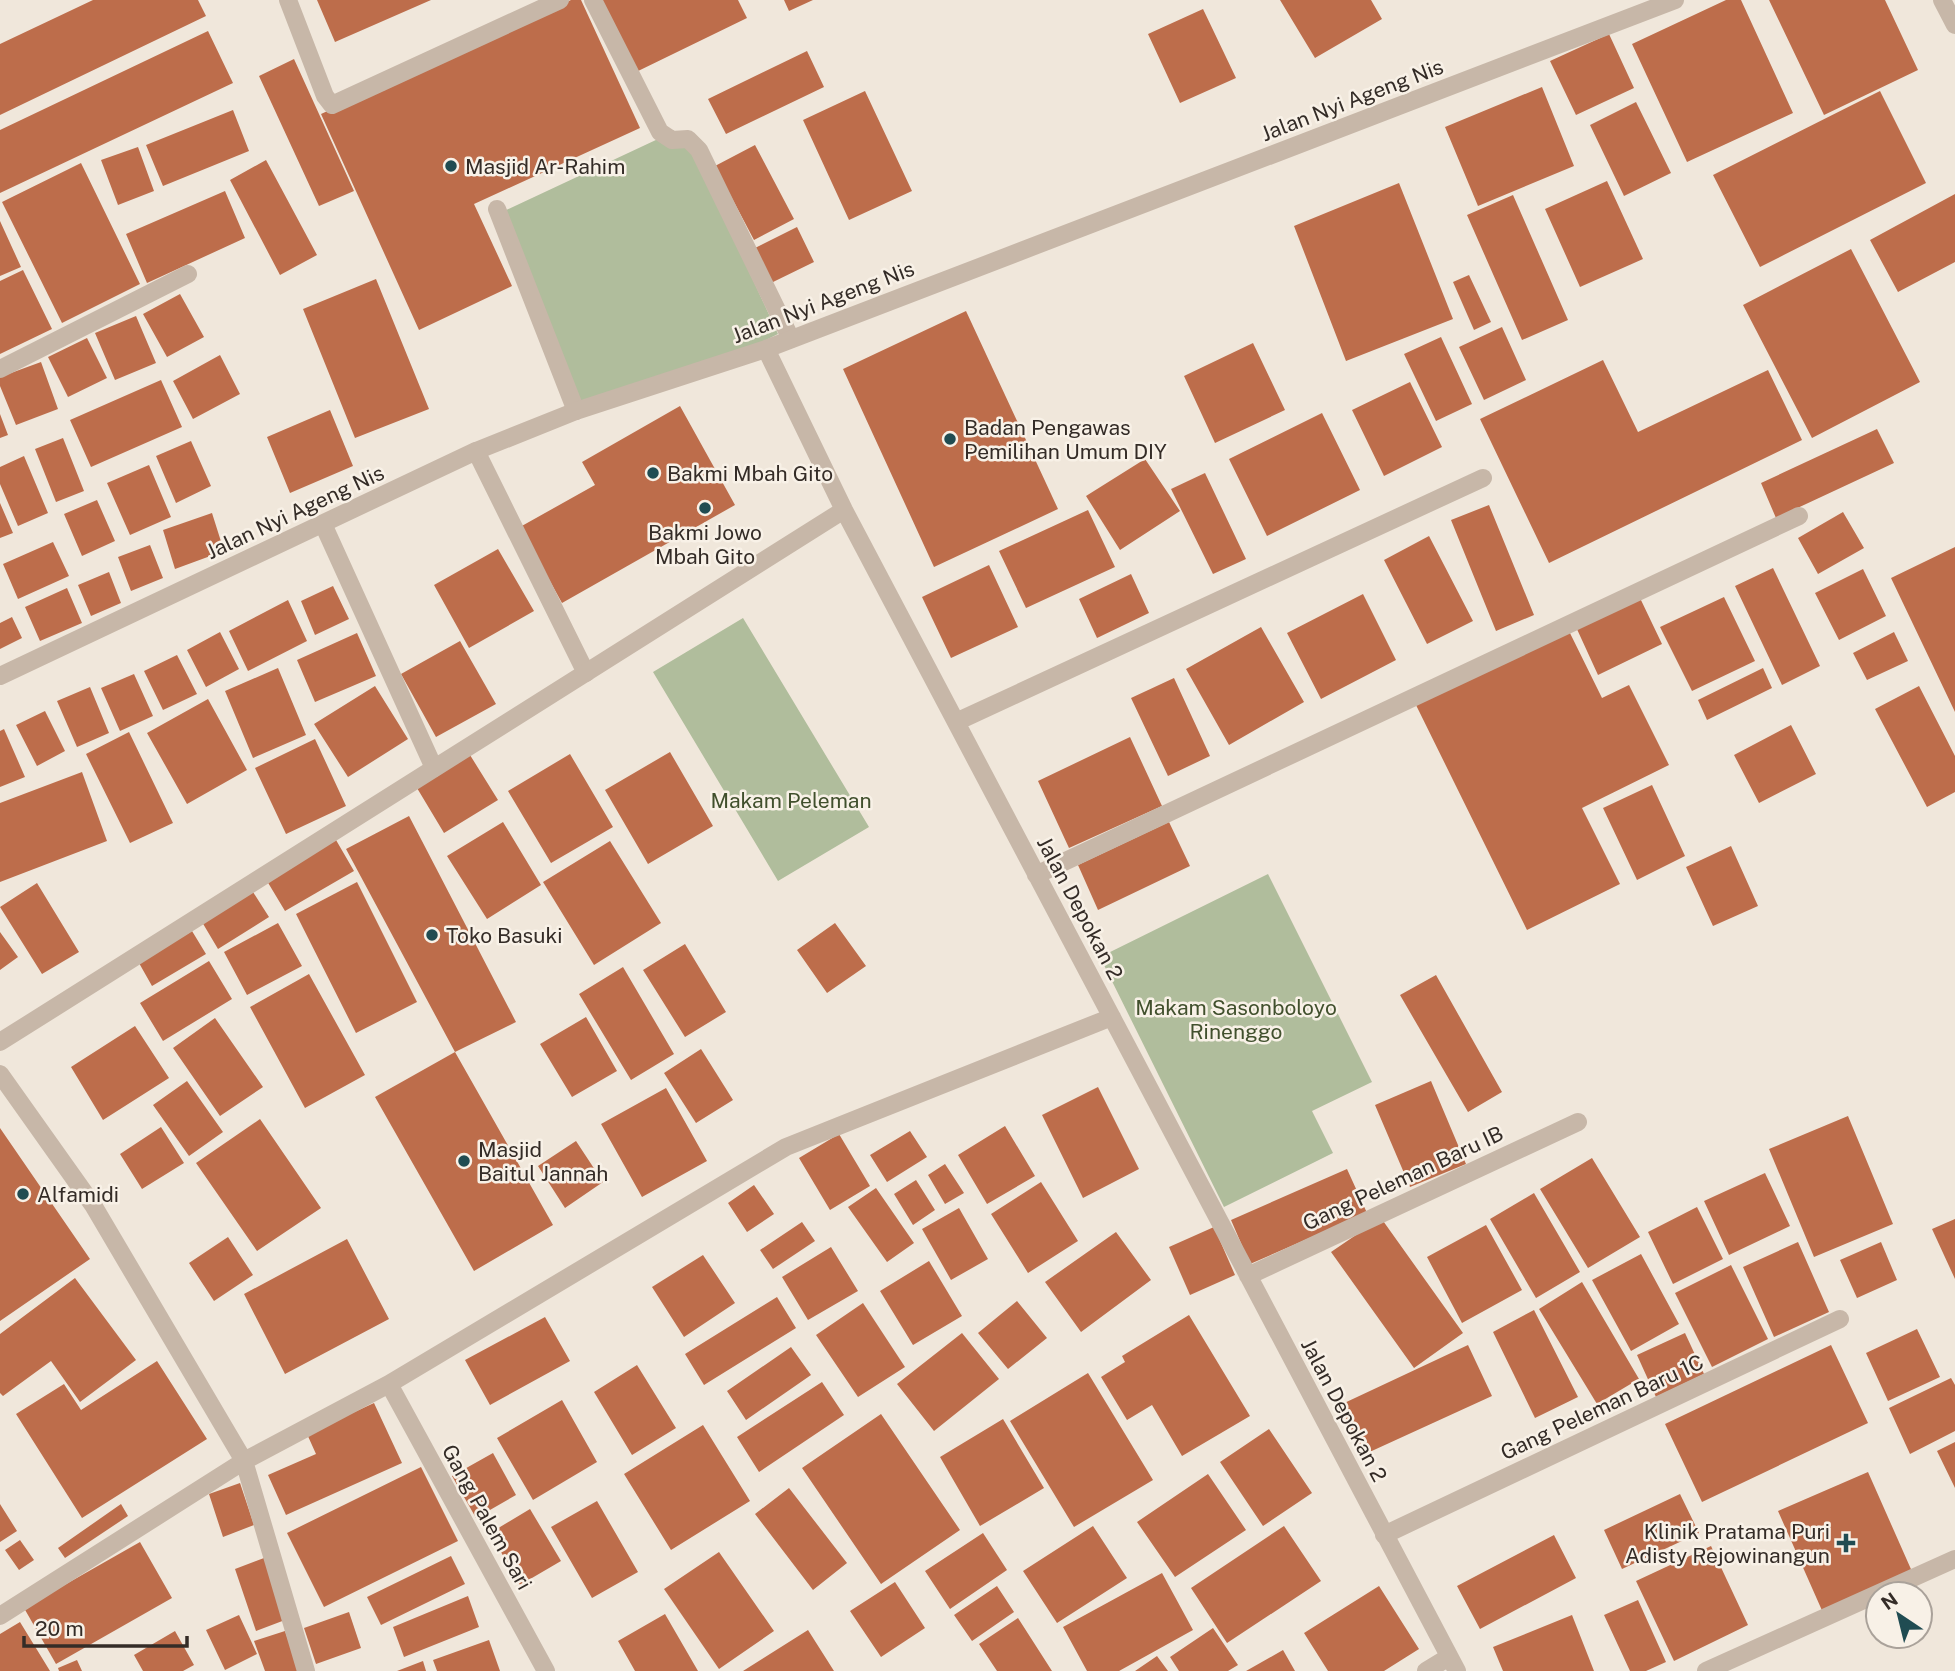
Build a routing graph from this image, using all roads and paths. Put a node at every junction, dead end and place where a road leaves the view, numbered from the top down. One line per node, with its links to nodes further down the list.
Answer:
1 (288, 0): 2 (street)
2 (560, 0)
3 (593, 0): 9 (street)
4 (1675, 0): 9 (street, Jalan Nyi Ageng Nis)
5 (1942, 0): 6 (street)
6 (1955, 25)
7 (497, 209): 12 (street)
8 (188, 274): 11 (street)
9 (791, 339): 10 (street, Jalan Nyi Ageng Nis)
10 (766, 349): 12 (street, Jalan Nyi Ageng Nis); 15 (street, Jalan Depokan 2)
11 (0, 369)
12 (576, 411): 13 (street, Jalan Nyi Ageng Nis)
13 (476, 451): 17 (street, Jalan Nyi Ageng Nis); 18 (street)
14 (1483, 478): 20 (street)
15 (844, 510): 18 (street); 20 (street, Jalan Depokan 2)
16 (1799, 516): 22 (street)
17 (323, 524): 19 (street, Jalan Nyi Ageng Nis); 21 (street)
18 (586, 673): 21 (street)
19 (0, 676)
20 (956, 722): 22 (street, Jalan Depokan 2)
21 (434, 768): 24 (street)
22 (1036, 875): 23 (street, Jalan Depokan 2)
23 (1112, 1017): 27 (street, Jalan Depokan 2); 29 (street)
24 (0, 1042)
25 (0, 1074): 30 (street)
26 (1578, 1122): 27 (street, Gang Peleman Baru IB)
27 (1248, 1276): 31 (street, Jalan Depokan 2)
28 (1840, 1319): 31 (street, Gang Peleman Baru 1C)
29 (389, 1384): 30 (street); 36 (street, Gang Palem Sari)
30 (244, 1461): 33 (street); 35 (street)
31 (1384, 1535): 34 (street, Jalan Depokan 2)
32 (1955, 1559): 38 (street)
33 (0, 1616)
34 (1453, 1664): 37 (street)
35 (306, 1671)
36 (546, 1671)
37 (1426, 1671)
38 (1706, 1671)

